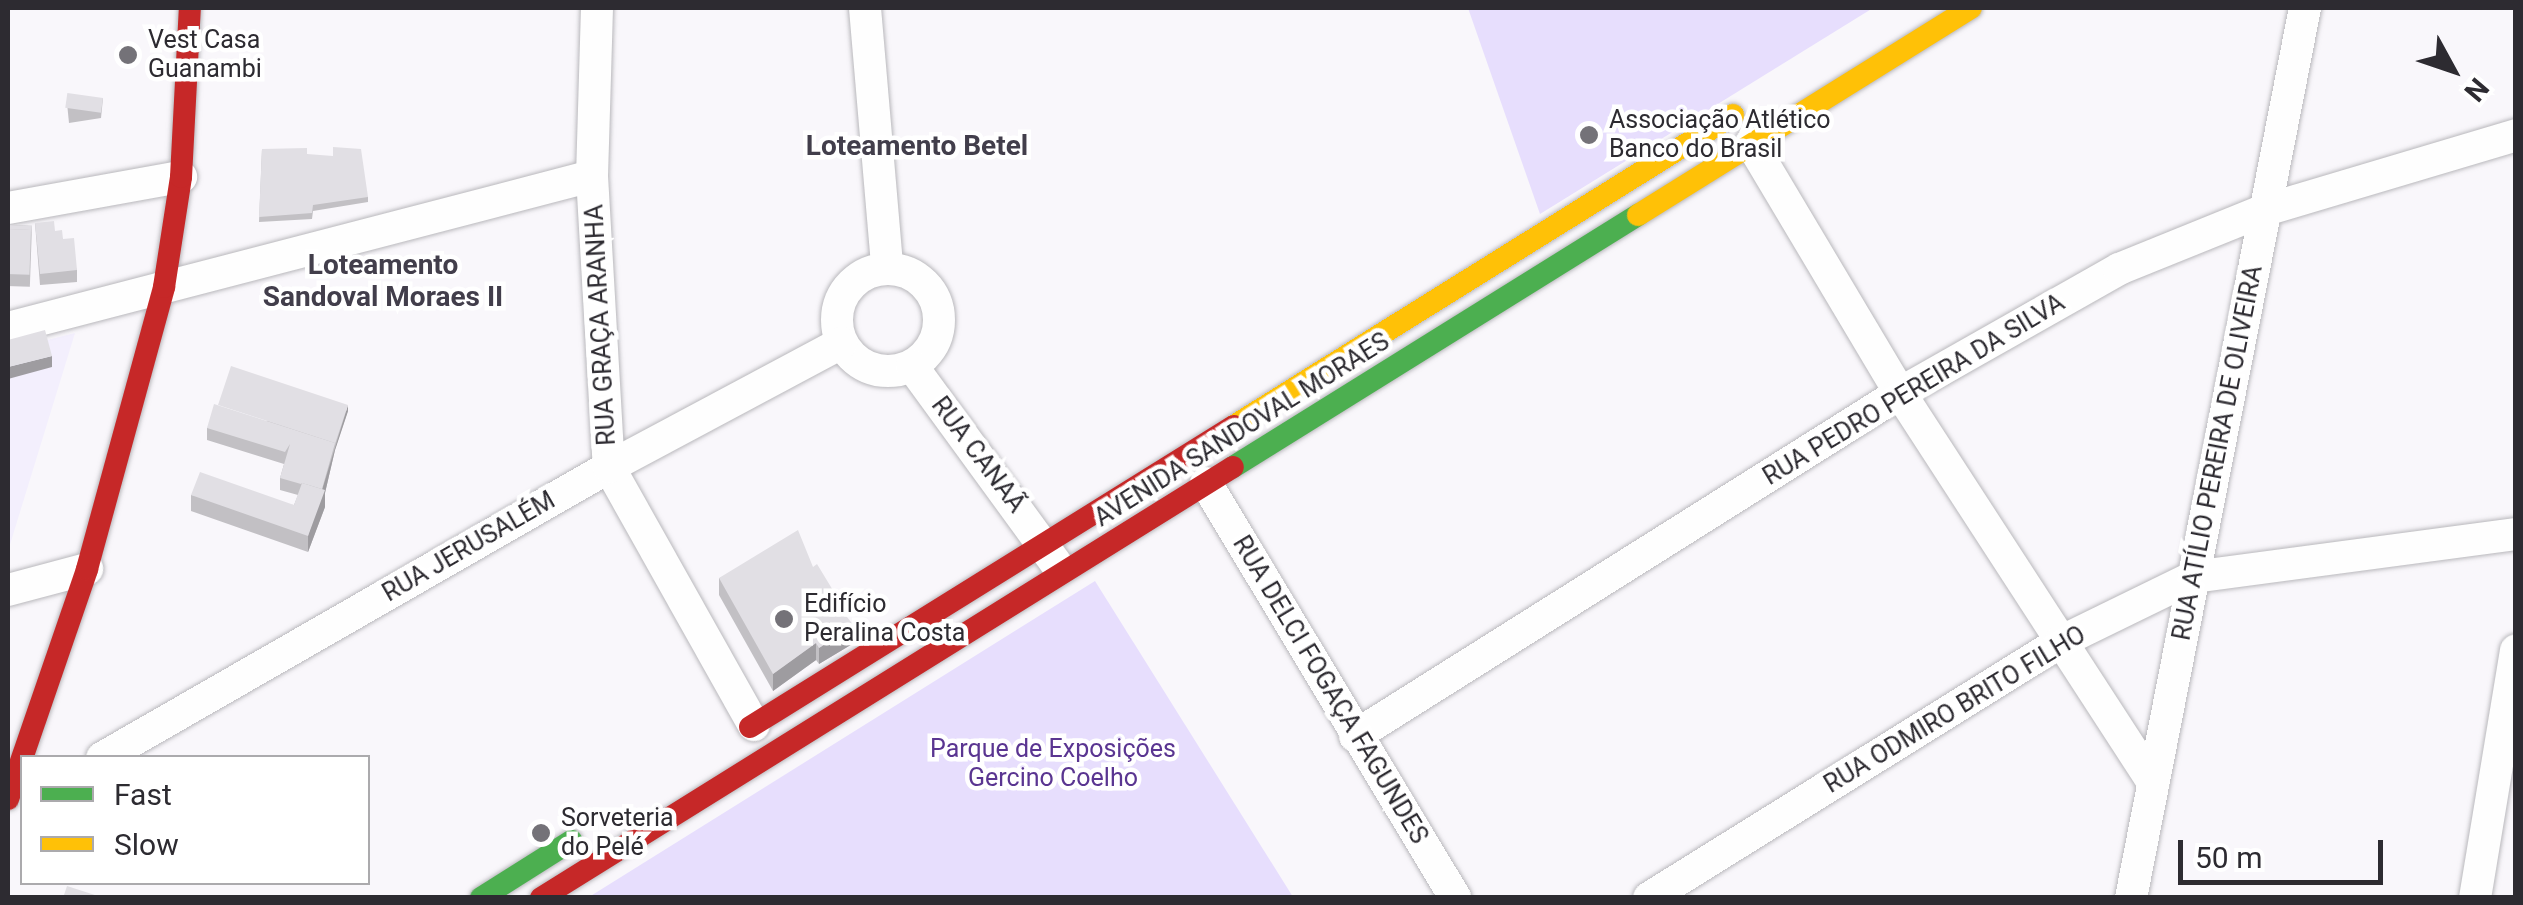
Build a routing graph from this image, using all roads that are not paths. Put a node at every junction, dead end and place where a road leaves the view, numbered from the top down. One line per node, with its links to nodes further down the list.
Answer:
1 (190, 8): 10 (main road)
2 (596, 8): 9 (street, RUA GRAÇA ARANHA)
3 (865, 8): 14 (street)
4 (1970, 8): 8 (main road, AVENIDA SANDOVAL MORAES)
5 (2305, 8): 12 (street, RUA ATÍLIO PEREIRA DE OLIVEIRA)
6 (1759, 99): 13 (main road, AVENIDA SANDOVAL MORAES)
7 (2516, 135): 12 (street, RUA PEDRO PEREIRA DA SILVA)
8 (1750, 143): 15 (main road, AVENIDA SANDOVAL MORAES); 20 (street)
9 (592, 176): 16 (street); 21 (street, RUA GRAÇA ARANHA)
10 (181, 177): 11 (street); 16 (main road)
11 (8, 208)
12 (2265, 210): 20 (street, RUA PEDRO PEREIRA DA SILVA); 27 (street, RUA ATÍLIO PEREIRA DE OLIVEIRA)
13 (1524, 247): 15 (main road); 24 (main road, AVENIDA SANDOVAL MORAES)
14 (887, 266): 18 (street); 19 (street)
15 (1543, 276): 22 (main road, AVENIDA SANDOVAL MORAES)
16 (164, 287): 17 (street); 25 (main road)
17 (8, 328)
18 (841, 343): 19 (street); 21 (street, RUA JERUSALÉM)
19 (912, 366): 24 (street, RUA CANAÃ)
20 (1900, 392): 29 (street); 32 (street, RUA PEDRO PEREIRA DA SILVA)
21 (609, 467): 31 (street, RUA GRAÇA ARANHA); 35 (street, RUA JERUSALÉM)
22 (1206, 483): 26 (main road, AVENIDA SANDOVAL MORAES); 32 (street, RUA DELCI FOGAÇA FAGUNDES)
23 (2516, 534): 27 (street, RUA ODMIRO BRITO FILHO)
24 (1044, 544): 26 (street, RUA CANAÃ); 31 (main road, AVENIDA SANDOVAL MORAES)
25 (86, 570): 28 (street); 34 (main road)
26 (1063, 574): 41 (main road, AVENIDA SANDOVAL MORAES)
27 (2194, 578): 29 (street, RUA ODMIRO BRITO FILHO); 37 (street, RUA ATÍLIO PEREIRA DE OLIVEIRA)
28 (8, 590)
29 (2060, 642): 37 (street); 43 (street, RUA ODMIRO BRITO FILHO)
30 (2516, 650): 45 (street)
31 (754, 725): 33 (main road, AVENIDA SANDOVAL MORAES)
32 (1355, 736): 42 (street, RUA DELCI FOGAÇA FAGUNDES)
33 (724, 744)
34 (23, 755)
35 (107, 755)
36 (20, 764): 38 (main road)
37 (2153, 783): 44 (street, RUA ATÍLIO PEREIRA DE OLIVEIRA)
38 (8, 799)
39 (598, 824): 40 (main road)
40 (481, 898)
41 (540, 898)
42 (1454, 898)
43 (1650, 898)
44 (2131, 898)
45 (2475, 898)

